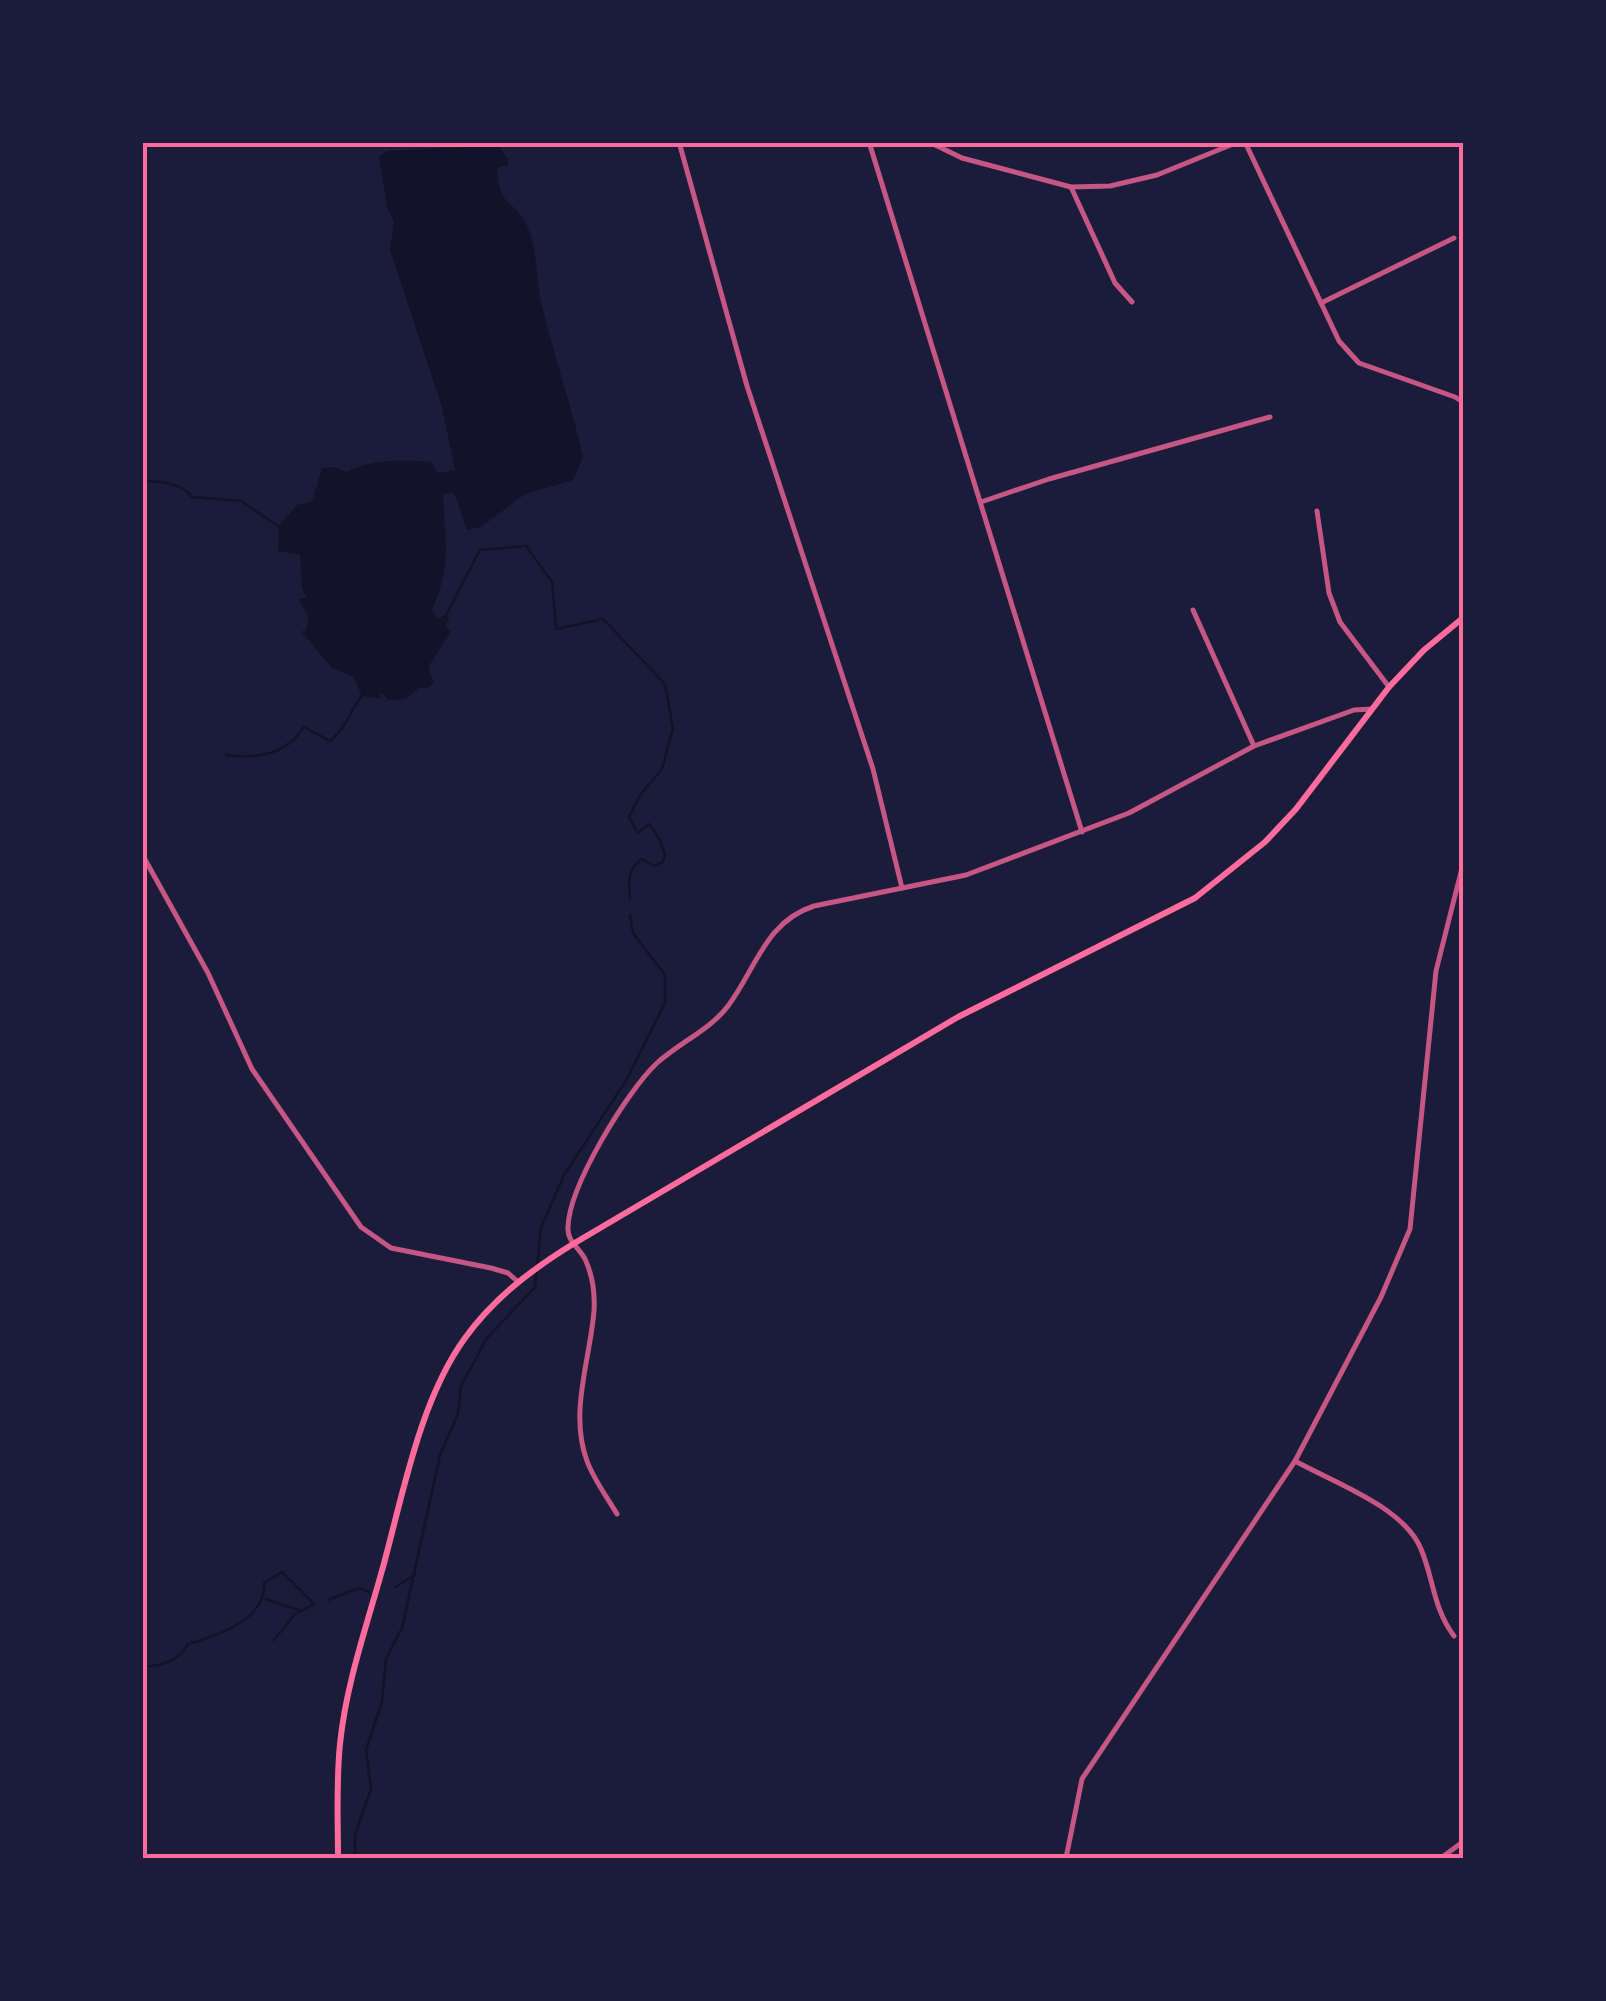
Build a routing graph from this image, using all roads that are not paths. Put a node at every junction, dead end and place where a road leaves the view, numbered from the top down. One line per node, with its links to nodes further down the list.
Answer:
1 (679, 142): 21 (street)
2 (870, 142): 11 (street)
3 (928, 142): 5 (street)
4 (1241, 142): 5 (street); 8 (street)
5 (1071, 188): 7 (street)
6 (1454, 238): 8 (street)
7 (1132, 302)
8 (1321, 303): 9 (street)
9 (1464, 402)
10 (1270, 416): 11 (street)
11 (981, 502): 18 (street)
12 (1317, 511): 15 (street)
13 (1193, 610): 17 (street)
14 (1464, 618): 15 (main road)
15 (1389, 686): 16 (main road)
16 (1373, 708): 17 (street); 22 (main road)
17 (1254, 746): 18 (street)
18 (1082, 832): 21 (street)
19 (142, 854): 23 (street)
20 (1464, 860): 24 (street)
21 (902, 888): 22 (street)
22 (573, 1244): 23 (main road); 25 (street)
23 (518, 1281): 28 (main road)
24 (1295, 1461): 26 (street); 29 (street)
25 (617, 1514)
26 (1454, 1636)
27 (1464, 1840): 30 (street)
28 (338, 1858)
29 (1066, 1858)
30 (1441, 1858)

